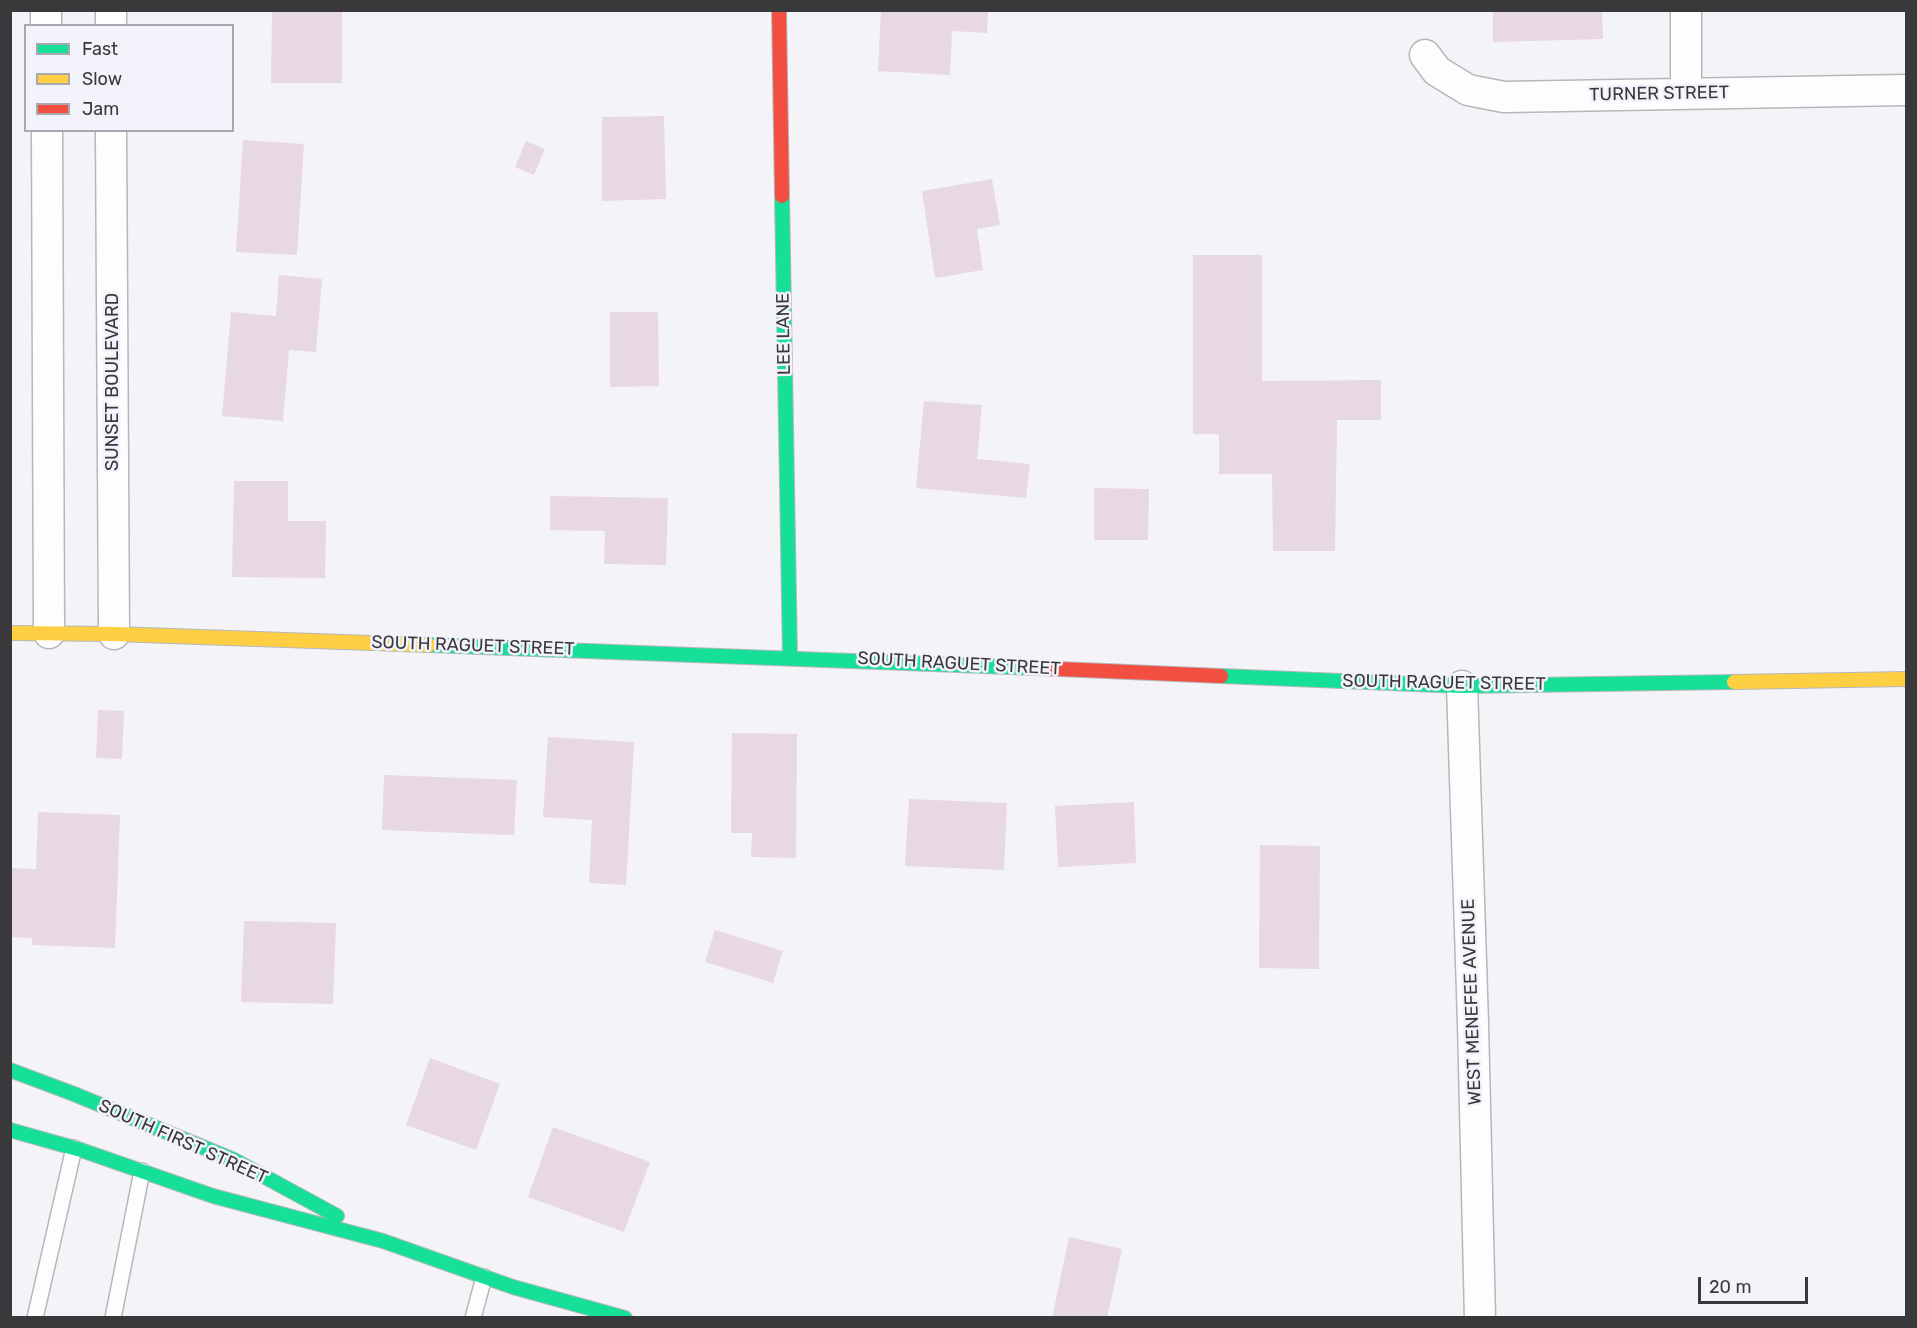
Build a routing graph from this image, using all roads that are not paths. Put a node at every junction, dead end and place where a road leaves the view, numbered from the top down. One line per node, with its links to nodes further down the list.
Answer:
1 (778, 10): 11 (street, LEE LANE)
2 (1686, 10): 5 (street)
3 (1425, 55): 5 (street, TURNER STREET)
4 (1906, 90): 5 (street, TURNER STREET)
5 (1686, 94)
6 (46, 132): 9 (street)
7 (111, 132): 10 (street, SUNSET BOULEVARD)
8 (10, 633): 9 (street, SOUTH RAGUET STREET)
9 (49, 633): 10 (street, SOUTH RAGUET STREET)
10 (114, 634): 11 (street, SOUTH RAGUET STREET)
11 (790, 657): 13 (street, SOUTH RAGUET STREET)
12 (1906, 679): 13 (street, SOUTH RAGUET STREET)
13 (1462, 686): 24 (street, WEST MENEFEE AVENUE)
14 (10, 1070): 18 (street, SOUTH FIRST STREET)
15 (10, 1130): 16 (street, SOUTH FIRST STREET)
16 (74, 1148): 17 (street, SOUTH FIRST STREET); 20 (lane)
17 (142, 1171): 18 (street, SOUTH FIRST STREET); 21 (lane)
18 (383, 1241): 19 (street, SOUTH FIRST STREET)
19 (484, 1277): 22 (lane); 23 (street, SOUTH FIRST STREET)
20 (35, 1317)
21 (113, 1317)
22 (473, 1317)
23 (626, 1317)
24 (1480, 1317)

